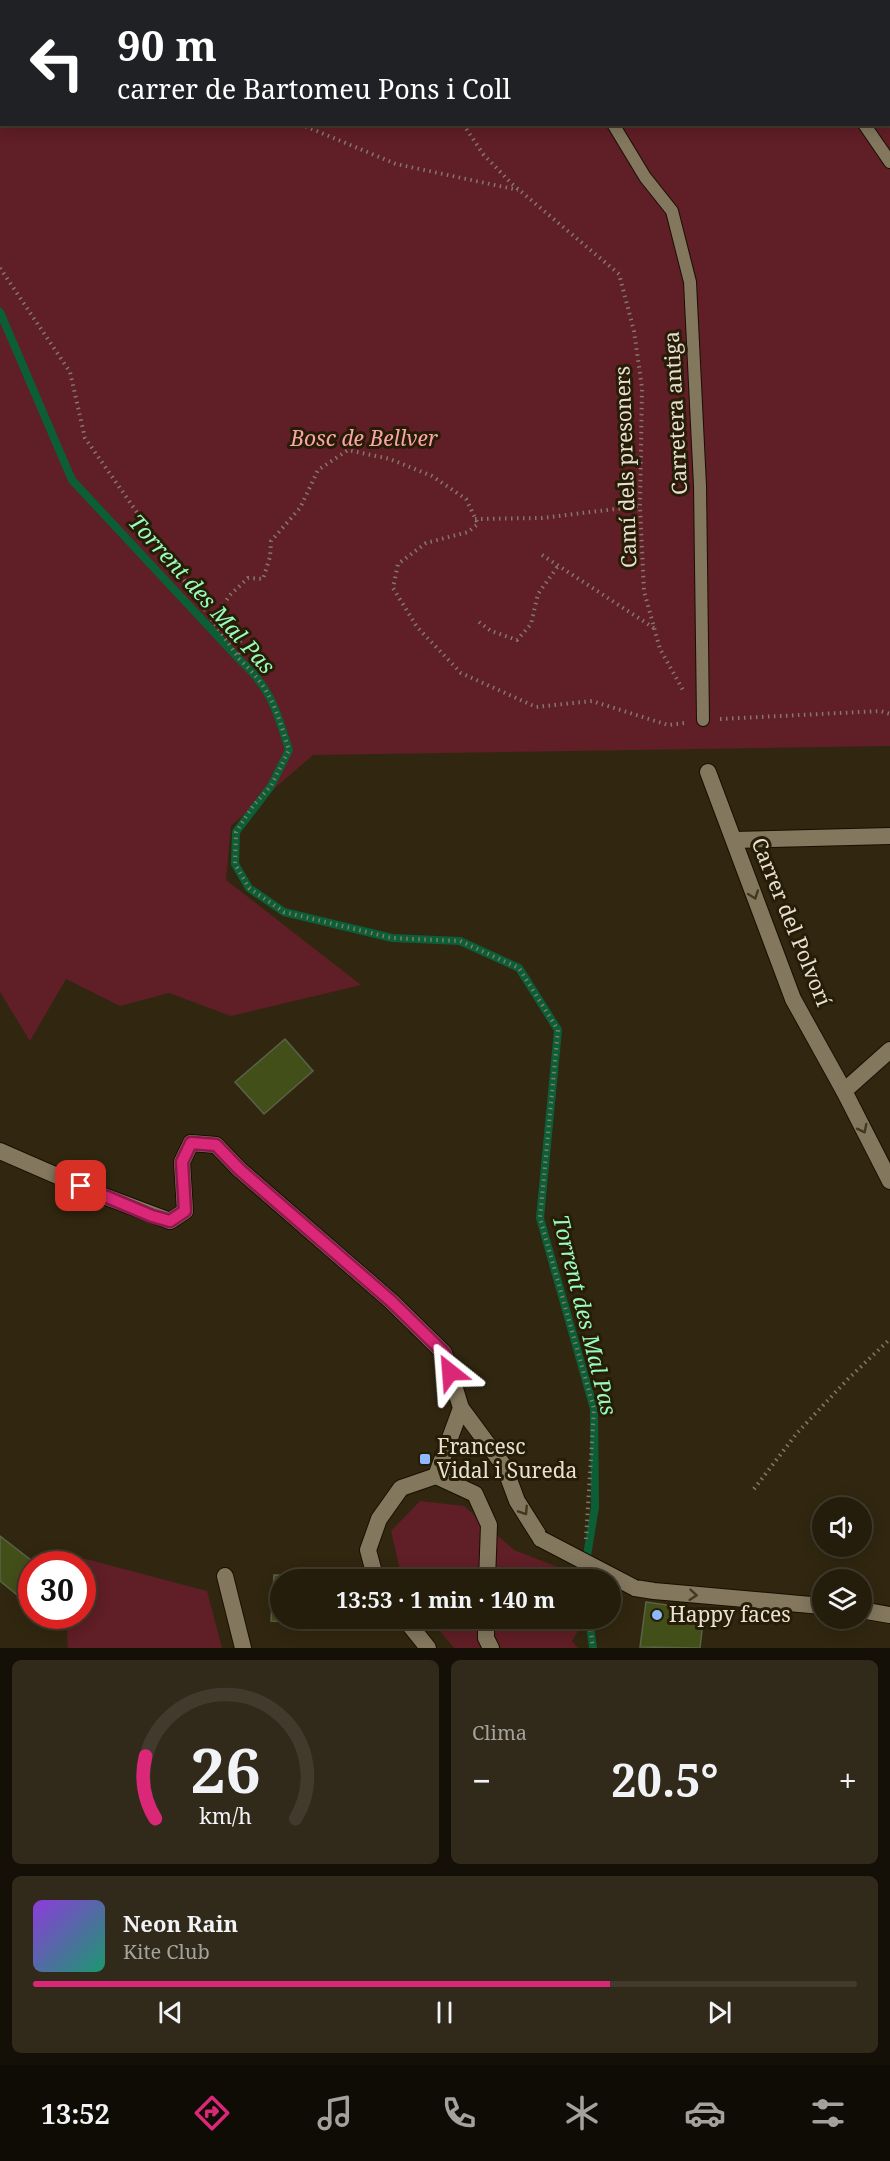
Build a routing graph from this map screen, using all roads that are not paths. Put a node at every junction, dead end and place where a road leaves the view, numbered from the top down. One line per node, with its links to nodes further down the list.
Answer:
1 (614, 126): 4 (lane, Carretera antiga)
2 (865, 126): 3 (lane)
3 (890, 162)
4 (703, 720)
5 (708, 772): 7 (street, Carrer del Polvorí)
6 (890, 836): 7 (street)
7 (734, 840): 9 (street, Carrer del Polvorí, one-way to 9)
8 (890, 1050): 9 (street)
9 (844, 1091): 11 (street, Carrer del Polvorí, one-way to 11)
10 (0, 1151): 12 (street)
11 (890, 1181)
12 (461, 1408): 13 (street); 17 (street, one-way to 17, bridge)
13 (436, 1476): 14 (street); 15 (street)
14 (373, 1569)
15 (487, 1569)
16 (225, 1576): 22 (street)
17 (812, 1605)
18 (872, 1612): 19 (street)
19 (890, 1614)
20 (413, 1629): 23 (street)
21 (486, 1629): 24 (street)
22 (243, 1648)
23 (428, 1648)
24 (490, 1648)

